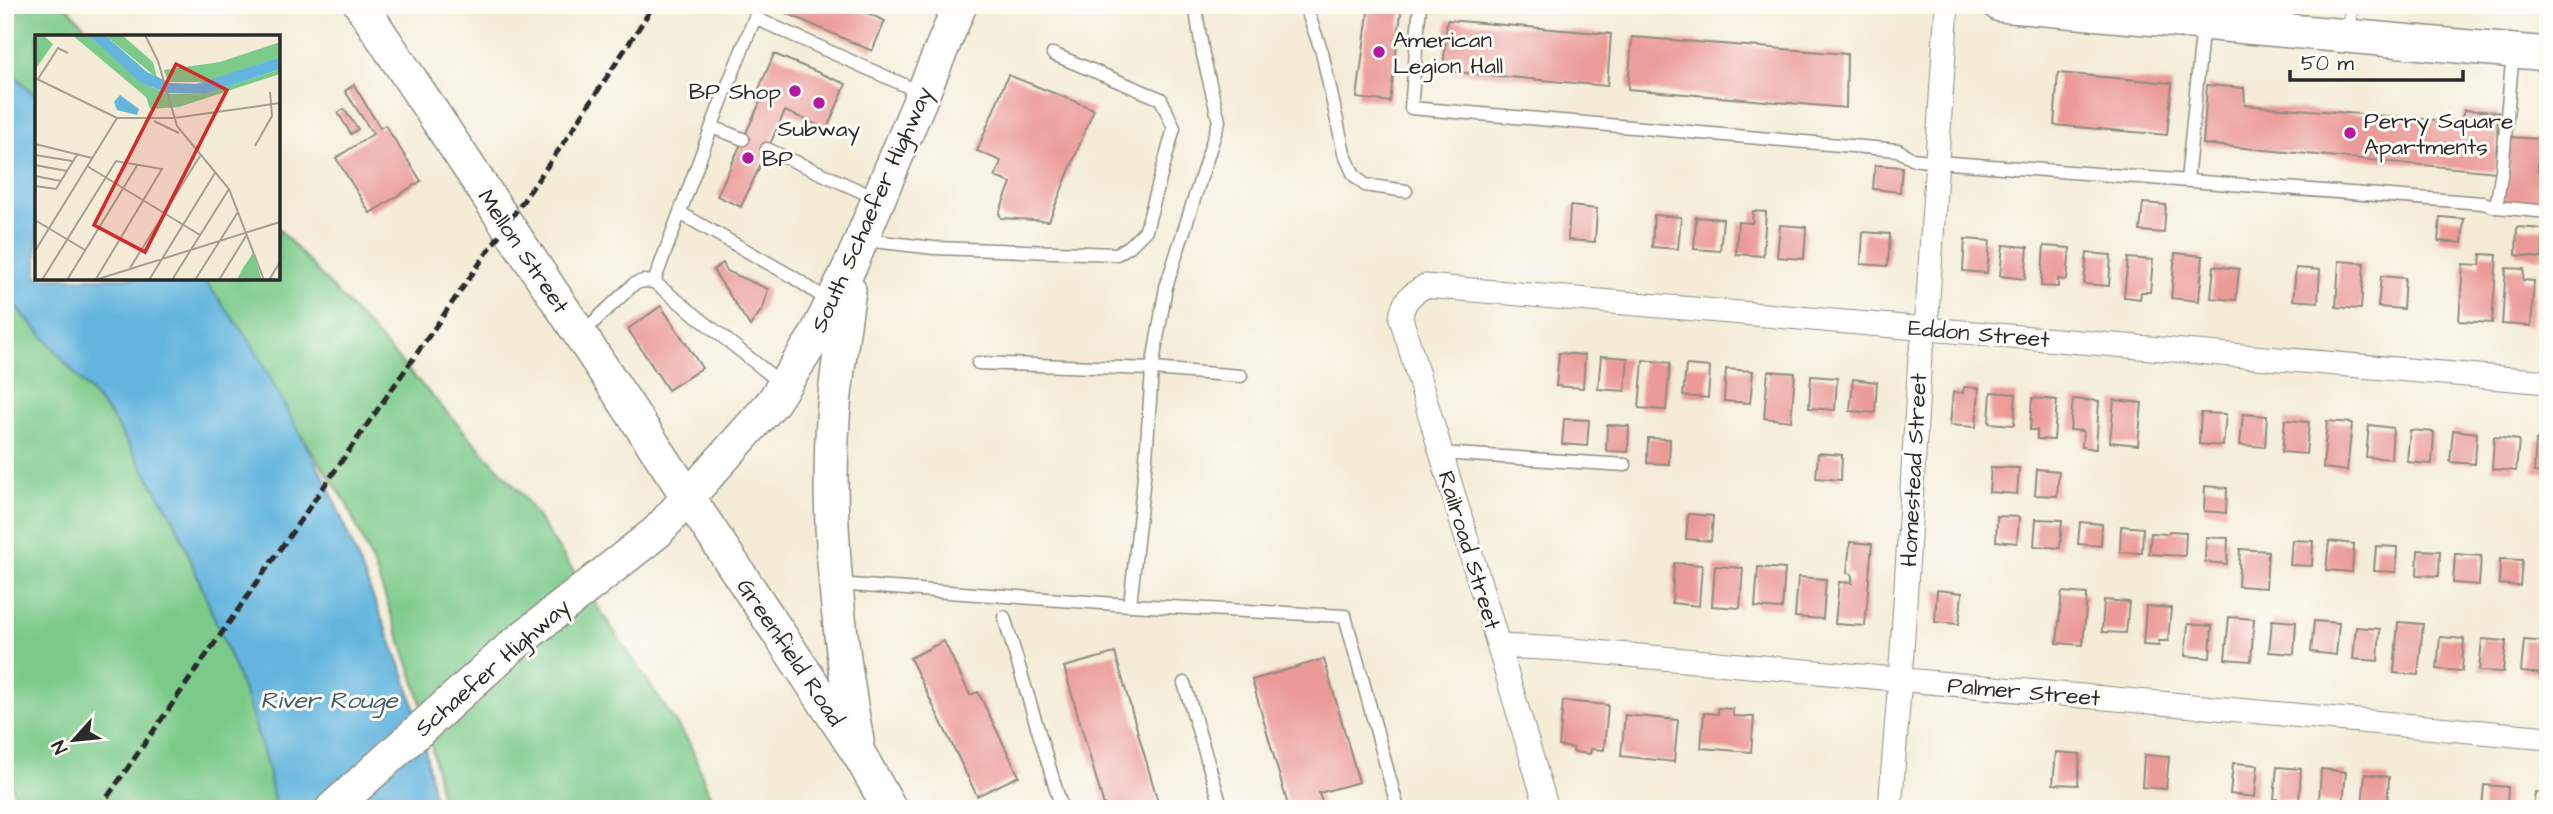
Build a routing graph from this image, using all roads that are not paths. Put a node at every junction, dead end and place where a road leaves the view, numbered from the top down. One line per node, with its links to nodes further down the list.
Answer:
1 (361, 5): 32 (main road, Mellon Street)
2 (760, 5): 10 (lane)
3 (1195, 5): 34 (lane)
4 (1305, 5): 22 (lane)
5 (1420, 5): 20 (lane)
6 (1948, 5): 20 (street, Homestead Street)
7 (2000, 5): 8 (main road)
8 (2047, 7): 12 (main road)
9 (948, 9): 16 (main road, South Schaefer Highway)
10 (755, 18): 16 (lane); 17 (lane)
11 (2351, 21): 12 (main road); 13 (main road)
12 (2203, 24): 21 (lane)
13 (2513, 51): 15 (main road); 24 (lane)
14 (1053, 54): 27 (lane)
15 (2548, 54)
16 (922, 93): 23 (main road, South Schaefer Highway)
17 (712, 127): 18 (lane); 26 (lane)
18 (743, 139)
19 (767, 149): 23 (lane)
20 (1937, 162): 21 (lane); 31 (street, Homestead Street)
21 (2187, 180): 24 (lane)
22 (1406, 191)
23 (878, 199): 27 (main road, South Schaefer Highway)
24 (2496, 207): 25 (lane)
25 (2548, 212)
26 (680, 213): 28 (lane); 30 (lane)
27 (857, 251): 30 (main road, South Schaefer Highway); 42 (main road)
28 (654, 282): 32 (lane); 37 (lane)
29 (1411, 294): 31 (street, Eddon Street); 38 (street, Railroad Street)
30 (832, 303): 37 (main road, South Schaefer Highway)
31 (1926, 329): 36 (street, Eddon Street); 46 (street, Homestead Street)
32 (579, 335): 40 (main road, Mellon Street)
33 (978, 362): 34 (lane)
34 (1152, 369): 35 (lane); 43 (lane)
35 (1241, 376)
36 (2548, 382)
37 (784, 385): 40 (main road, South Schaefer Highway)
38 (1440, 453): 39 (lane); 45 (street, Railroad Street)
39 (1625, 465)
40 (687, 497): 41 (main road, South Schaefer Highway); 49 (main road, Greenfield Road)
41 (657, 532): 50 (main road, Schaefer Highway)
42 (836, 584): 43 (lane); 49 (main road)
43 (1130, 605): 54 (lane)
44 (1004, 617): 52 (lane)
45 (1499, 646): 46 (street, Palmer Street); 55 (street, Railroad Street)
46 (1900, 681): 48 (street, Palmer Street); 56 (street, Homestead Street)
47 (1184, 683): 53 (lane)
48 (2548, 737)
49 (859, 754): 51 (main road, Greenfield Road)
50 (332, 809)
51 (890, 809)
52 (1062, 809)
53 (1222, 809)
54 (1398, 809)
55 (1547, 809)
56 (1890, 809)

